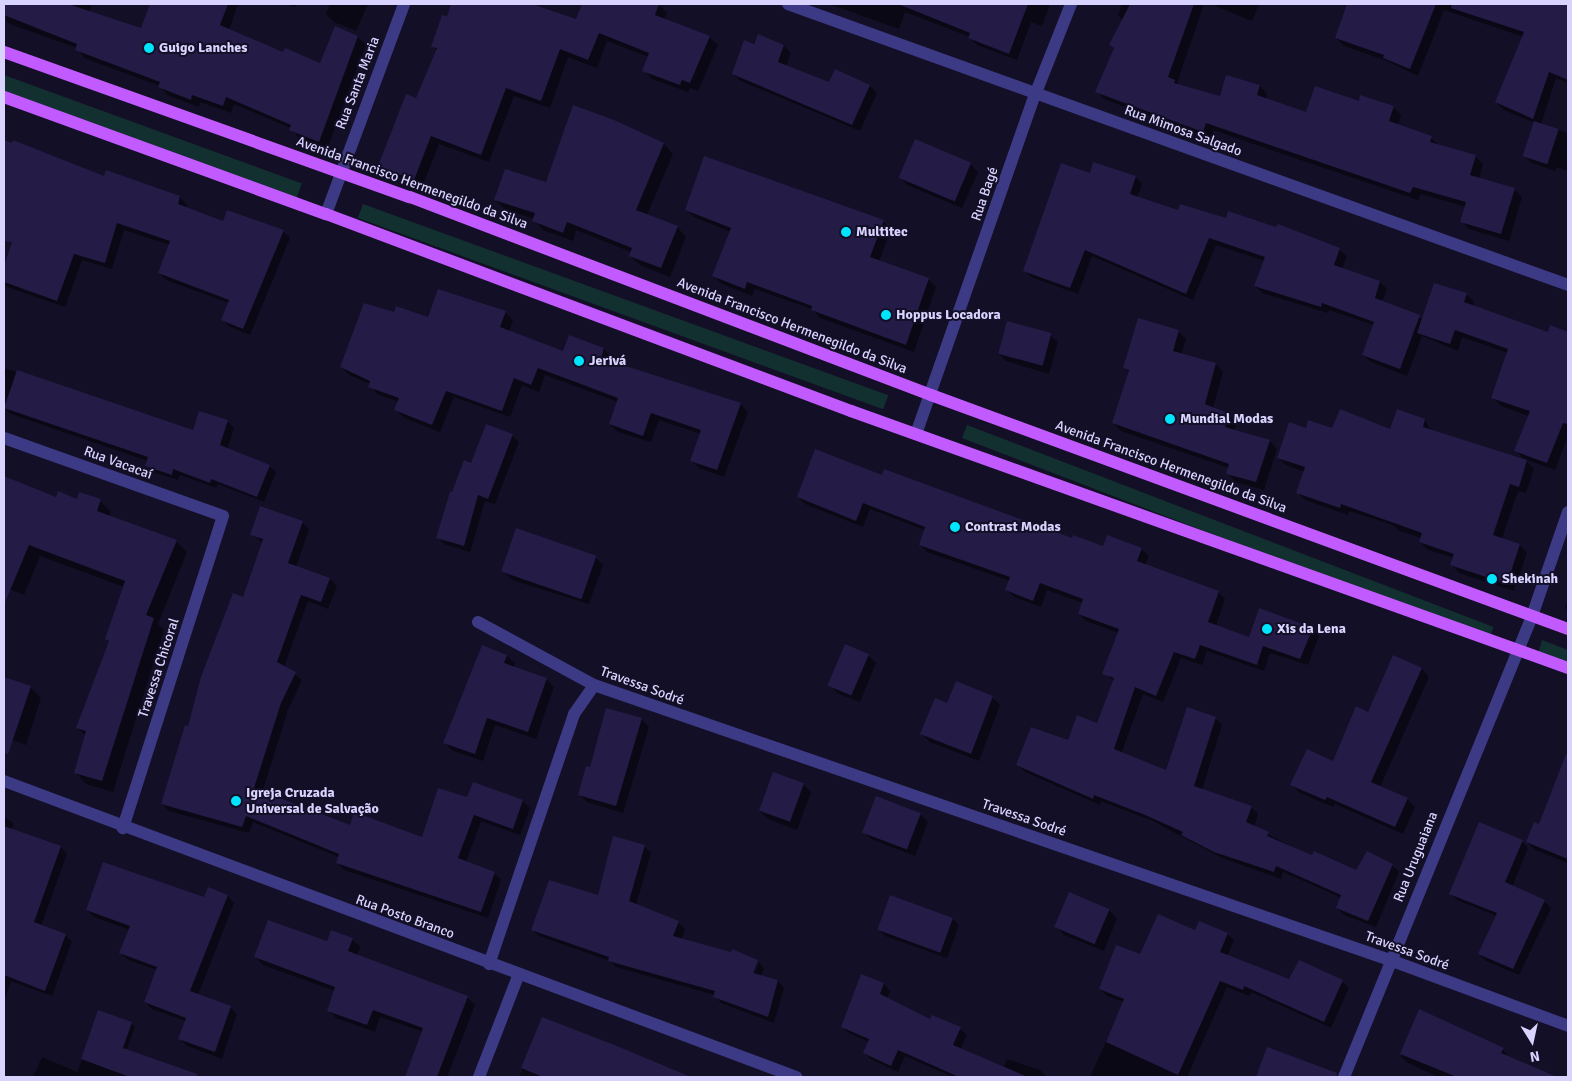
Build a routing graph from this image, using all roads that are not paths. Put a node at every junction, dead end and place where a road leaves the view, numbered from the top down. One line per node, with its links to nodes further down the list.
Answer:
1 (404, 4): 7 (street, Rua Santa Maria)
2 (788, 4): 5 (street, Rua Mimosa Salgado)
3 (1071, 4): 5 (street, Rua Bagé)
4 (4, 52): 7 (main road, Avenida Francisco Hermenegildo da Silva)
5 (1036, 95): 9 (street, Rua Mimosa Salgado); 10 (street, Rua Bagé)
6 (4, 97): 8 (main road)
7 (340, 172): 8 (street, Rua Santa Maria); 10 (main road, Avenida Francisco Hermenegildo da Silva)
8 (326, 214): 11 (main road)
9 (1568, 285)
10 (931, 395): 11 (street, Rua Bagé); 15 (main road, Avenida Francisco Hermenegildo da Silva)
11 (916, 434): 18 (main road)
12 (4, 438): 14 (street, Rua Vacacaí)
13 (1568, 512): 15 (street)
14 (223, 516): 22 (street, Travessa Chicoral)
15 (1532, 616): 17 (main road, Avenida Francisco Hermenegildo da Silva); 18 (street, Rua Uruguaiana)
16 (478, 622): 20 (street, Travessa Sodré)
17 (1568, 629)
18 (1516, 648): 19 (main road); 23 (street, Rua Uruguaiana)
19 (1568, 668)
20 (594, 686): 23 (street, Travessa Sodré); 24 (street)
21 (4, 781): 22 (street, Rua Posto Branco)
22 (124, 828): 24 (street, Rua Posto Branco)
23 (1390, 960): 26 (street, Travessa Sodré); 29 (street, Rua Uruguaiana)
24 (489, 964): 25 (street, Rua Posto Branco)
25 (518, 974): 27 (street); 28 (street, Rua Posto Branco)
26 (1568, 1026)
27 (479, 1077)
28 (796, 1077)
29 (1344, 1077)

